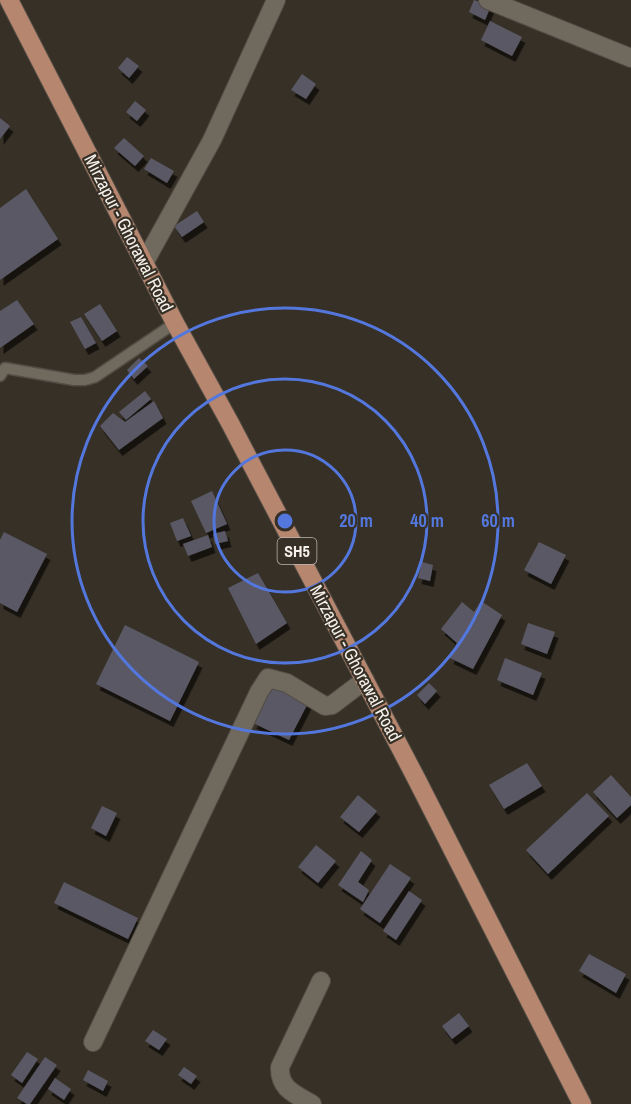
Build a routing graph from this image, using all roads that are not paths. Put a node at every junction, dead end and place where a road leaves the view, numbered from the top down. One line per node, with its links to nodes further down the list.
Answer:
1 (9, 0): 5 (main road, Mirzapur - Ghorawal Road / SH5)
2 (276, 0): 5 (street)
3 (488, 0): 4 (street)
4 (631, 57)
5 (144, 263): 6 (main road, Mirzapur - Ghorawal Road / SH5)
6 (175, 323): 7 (lane); 8 (main road, Mirzapur - Ghorawal Road / SH5)
7 (2, 370)
8 (365, 680): 10 (street); 12 (main road, Mirzapur - Ghorawal Road / SH5)
9 (321, 981): 11 (street)
10 (93, 1042)
11 (312, 1104)
12 (582, 1104)

